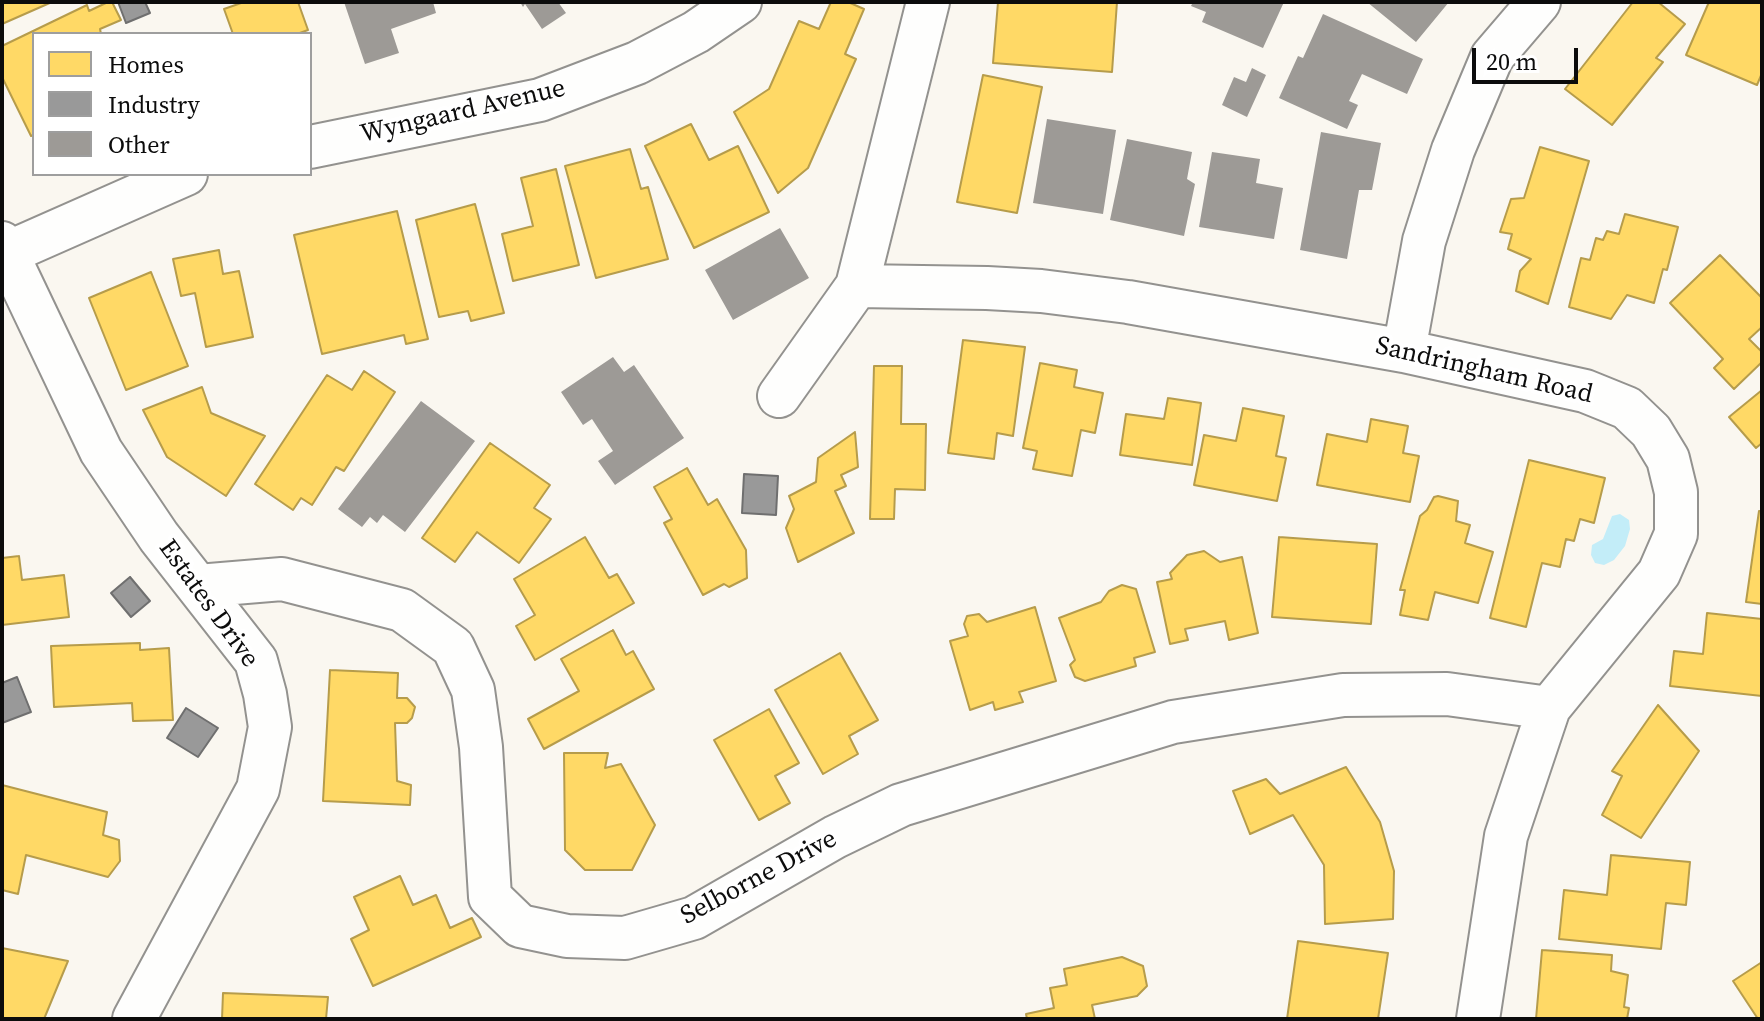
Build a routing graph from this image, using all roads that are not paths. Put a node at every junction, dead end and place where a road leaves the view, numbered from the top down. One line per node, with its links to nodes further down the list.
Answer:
1 (740, 2): 4 (street, Wyngaard Avenue)
2 (928, 2): 7 (street)
3 (1539, 2): 8 (street)
4 (312, 147)
5 (181, 176): 6 (street)
6 (4, 248): 10 (street, Estates Drive)
7 (857, 286): 8 (street, Sandringham Road); 9 (street)
8 (1404, 351): 11 (street, Sandringham Road)
9 (779, 396)
10 (198, 586): 11 (street, Selborne Drive); 12 (street, Estates Drive)
11 (1549, 708): 13 (street, Sandringham Road)
12 (134, 1019)
13 (1478, 1019)

